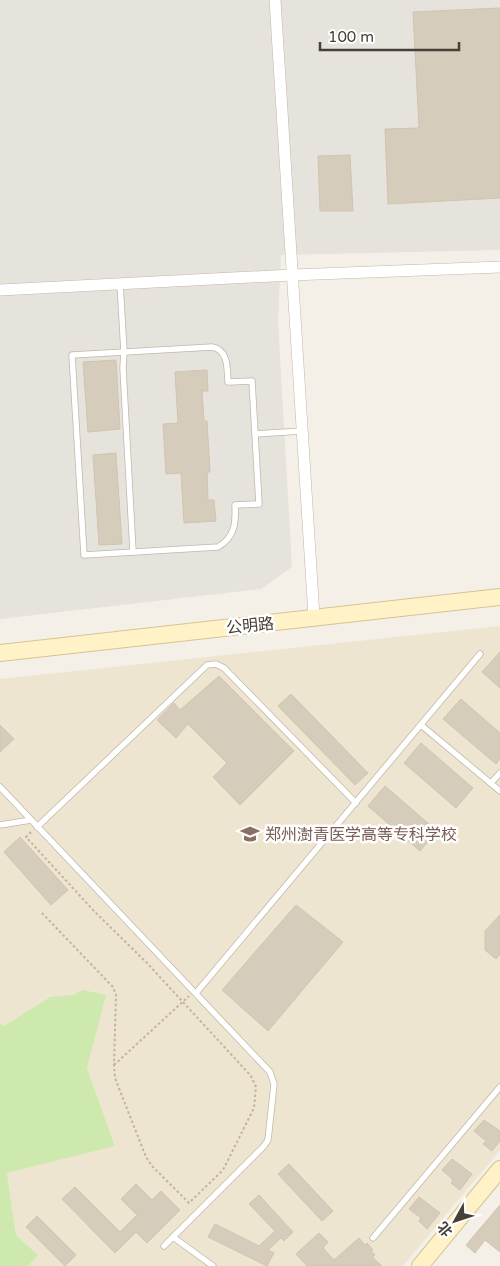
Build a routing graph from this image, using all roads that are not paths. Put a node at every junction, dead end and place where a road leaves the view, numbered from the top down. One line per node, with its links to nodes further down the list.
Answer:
1 (275, 0): 3 (street)
2 (500, 267): 3 (street)
3 (292, 275): 4 (street); 7 (street)
4 (120, 284): 5 (street); 6 (lane)
5 (0, 290)
6 (124, 352): 8 (lane); 9 (lane); 9 (lane)
7 (302, 431): 8 (lane); 12 (street)
8 (255, 434): 9 (lane)
9 (134, 552)
10 (500, 587): 12 (street, 公明路)
11 (500, 597): 12 (street, 公明路)
12 (314, 613): 13 (street, 公明路); 14 (street, 公明路)
13 (0, 643)
14 (0, 653)
15 (480, 654): 16 (lane)
16 (421, 724): 18 (lane); 21 (lane)
17 (500, 773): 18 (lane)
18 (491, 783): 20 (lane)
19 (0, 787): 22 (lane)
20 (500, 791)
21 (356, 803): 24 (lane); 25 (lane)
22 (31, 820): 23 (lane); 24 (lane)
23 (0, 825)
24 (37, 827): 25 (lane)
25 (195, 992): 29 (lane)
26 (500, 1087): 30 (lane)
27 (500, 1169): 33 (street)
28 (500, 1184): 34 (street)
29 (173, 1237): 31 (lane); 32 (lane)
30 (373, 1238)
31 (164, 1246)
32 (212, 1266)
33 (420, 1266)
34 (432, 1266)

